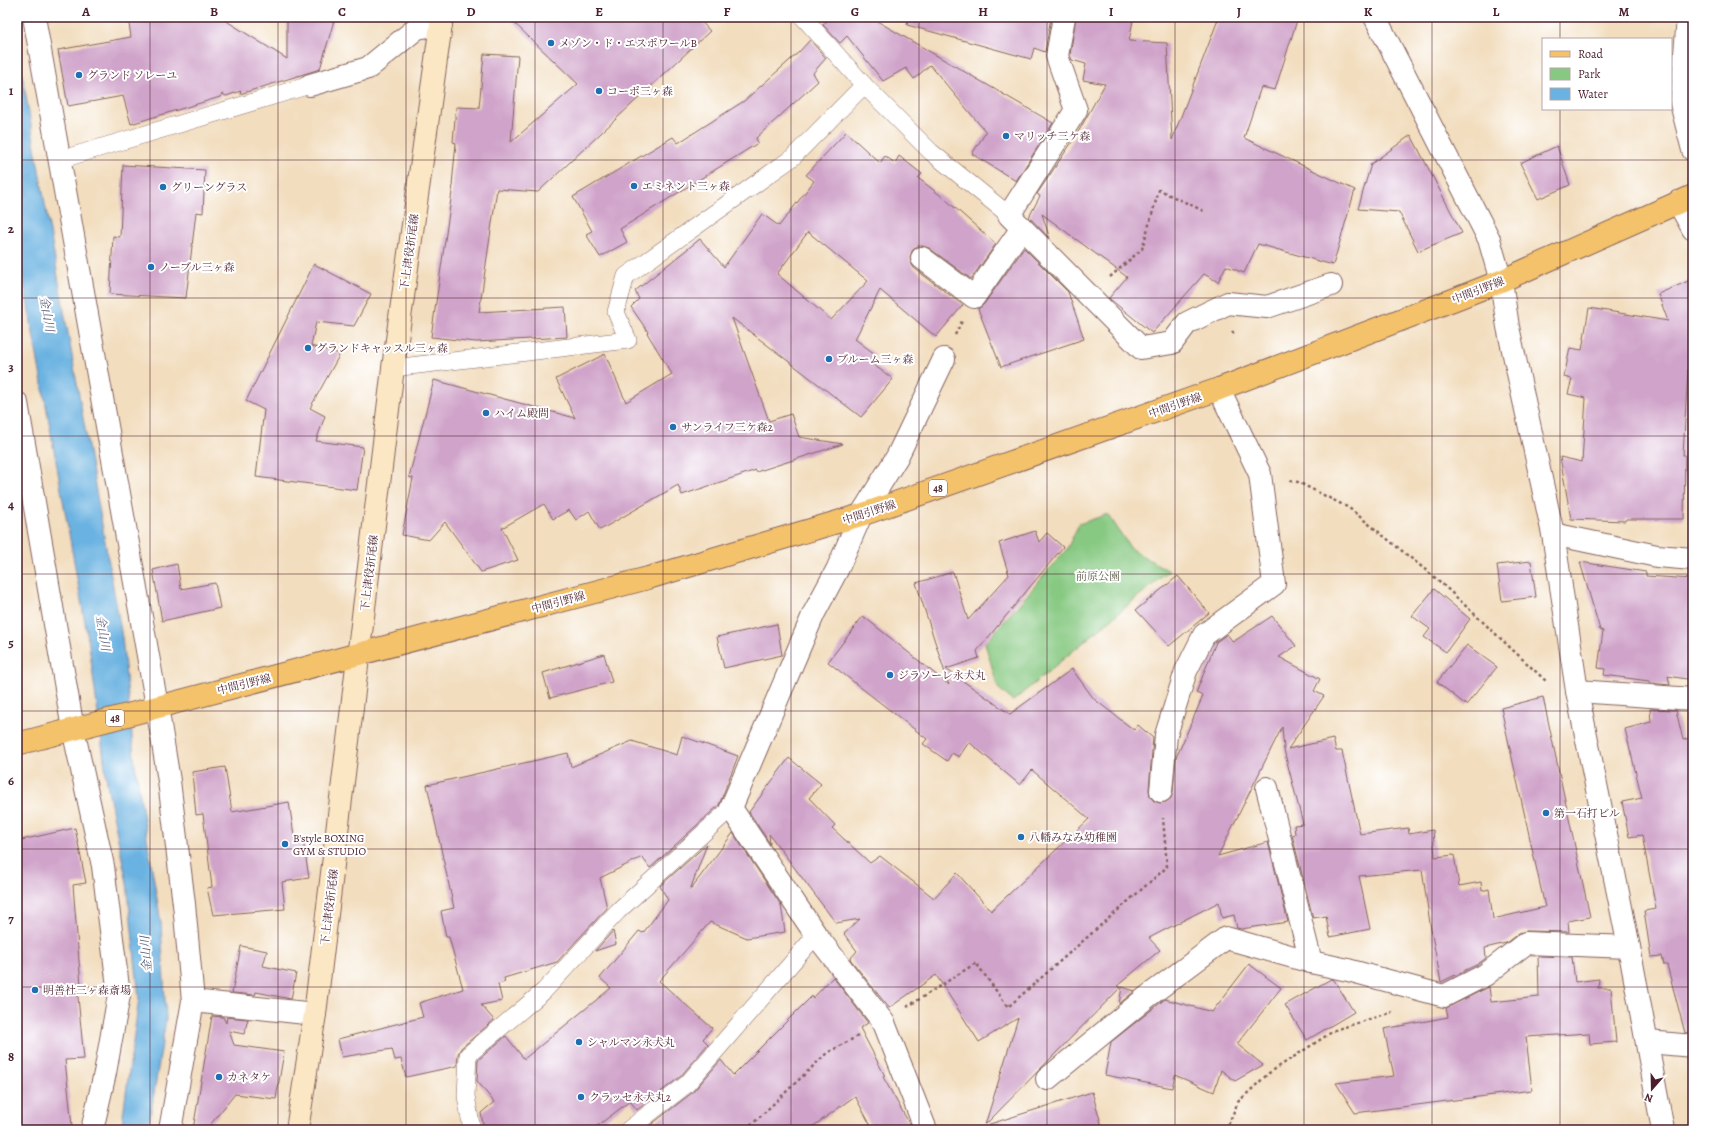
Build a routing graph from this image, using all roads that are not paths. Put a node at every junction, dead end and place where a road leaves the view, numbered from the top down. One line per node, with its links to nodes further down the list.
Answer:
1 (34, 17): 10 (street)
2 (803, 17): 8 (lane)
3 (1064, 17): 12 (street)
4 (1375, 17): 15 (street)
5 (1688, 17): 9 (street)
6 (442, 20): 7 (street); 18 (main road, 下上津役折尾線)
7 (310, 85): 10 (lane)
8 (864, 85): 12 (lane); 18 (lane)
9 (1693, 150)
10 (59, 160): 27 (street)
11 (1686, 200): 13 (street); 15 (main road, 中間引野線 / 48)
12 (1015, 221): 14 (street); 16 (street)
13 (1693, 229)
14 (922, 258)
15 (1501, 281): 19 (main road, 中間引野線 / 48); 22 (street)
16 (1331, 286)
17 (944, 359): 21 (street)
18 (393, 368): 24 (main road, 下上津役折尾線)
19 (1219, 389): 21 (main road, 中間引野線 / 48); 31 (street)
20 (17, 403): 28 (street)
21 (861, 515): 24 (main road, 中間引野線 / 48); 32 (street)
22 (1553, 534): 23 (street); 25 (street)
23 (1693, 559)
24 (360, 654): 27 (main road, 中間引野線 / 48); 37 (main road, 下上津役折尾線)
25 (1577, 692): 26 (street); 34 (street)
26 (1693, 700)
27 (157, 706): 28 (main road, 中間引野線 / 48); 36 (street)
28 (73, 729): 29 (main road, 中間引野線 / 48); 41 (street)
29 (17, 744)
30 (1267, 788): 35 (street)
31 (1161, 791)
32 (731, 808): 33 (street); 44 (lane)
33 (816, 935): 45 (lane); 46 (street)
34 (1630, 947): 35 (street); 38 (street)
35 (1311, 962): 40 (street)
36 (193, 1000): 37 (street); 42 (street)
37 (315, 1014): 43 (main road, 下上津役折尾線)
38 (1648, 1042): 39 (street); 47 (street)
39 (1693, 1046)
40 (1047, 1079)
41 (92, 1130)
42 (170, 1130)
43 (297, 1130)
44 (472, 1130)
45 (628, 1130)
46 (926, 1130)
47 (1663, 1130)

